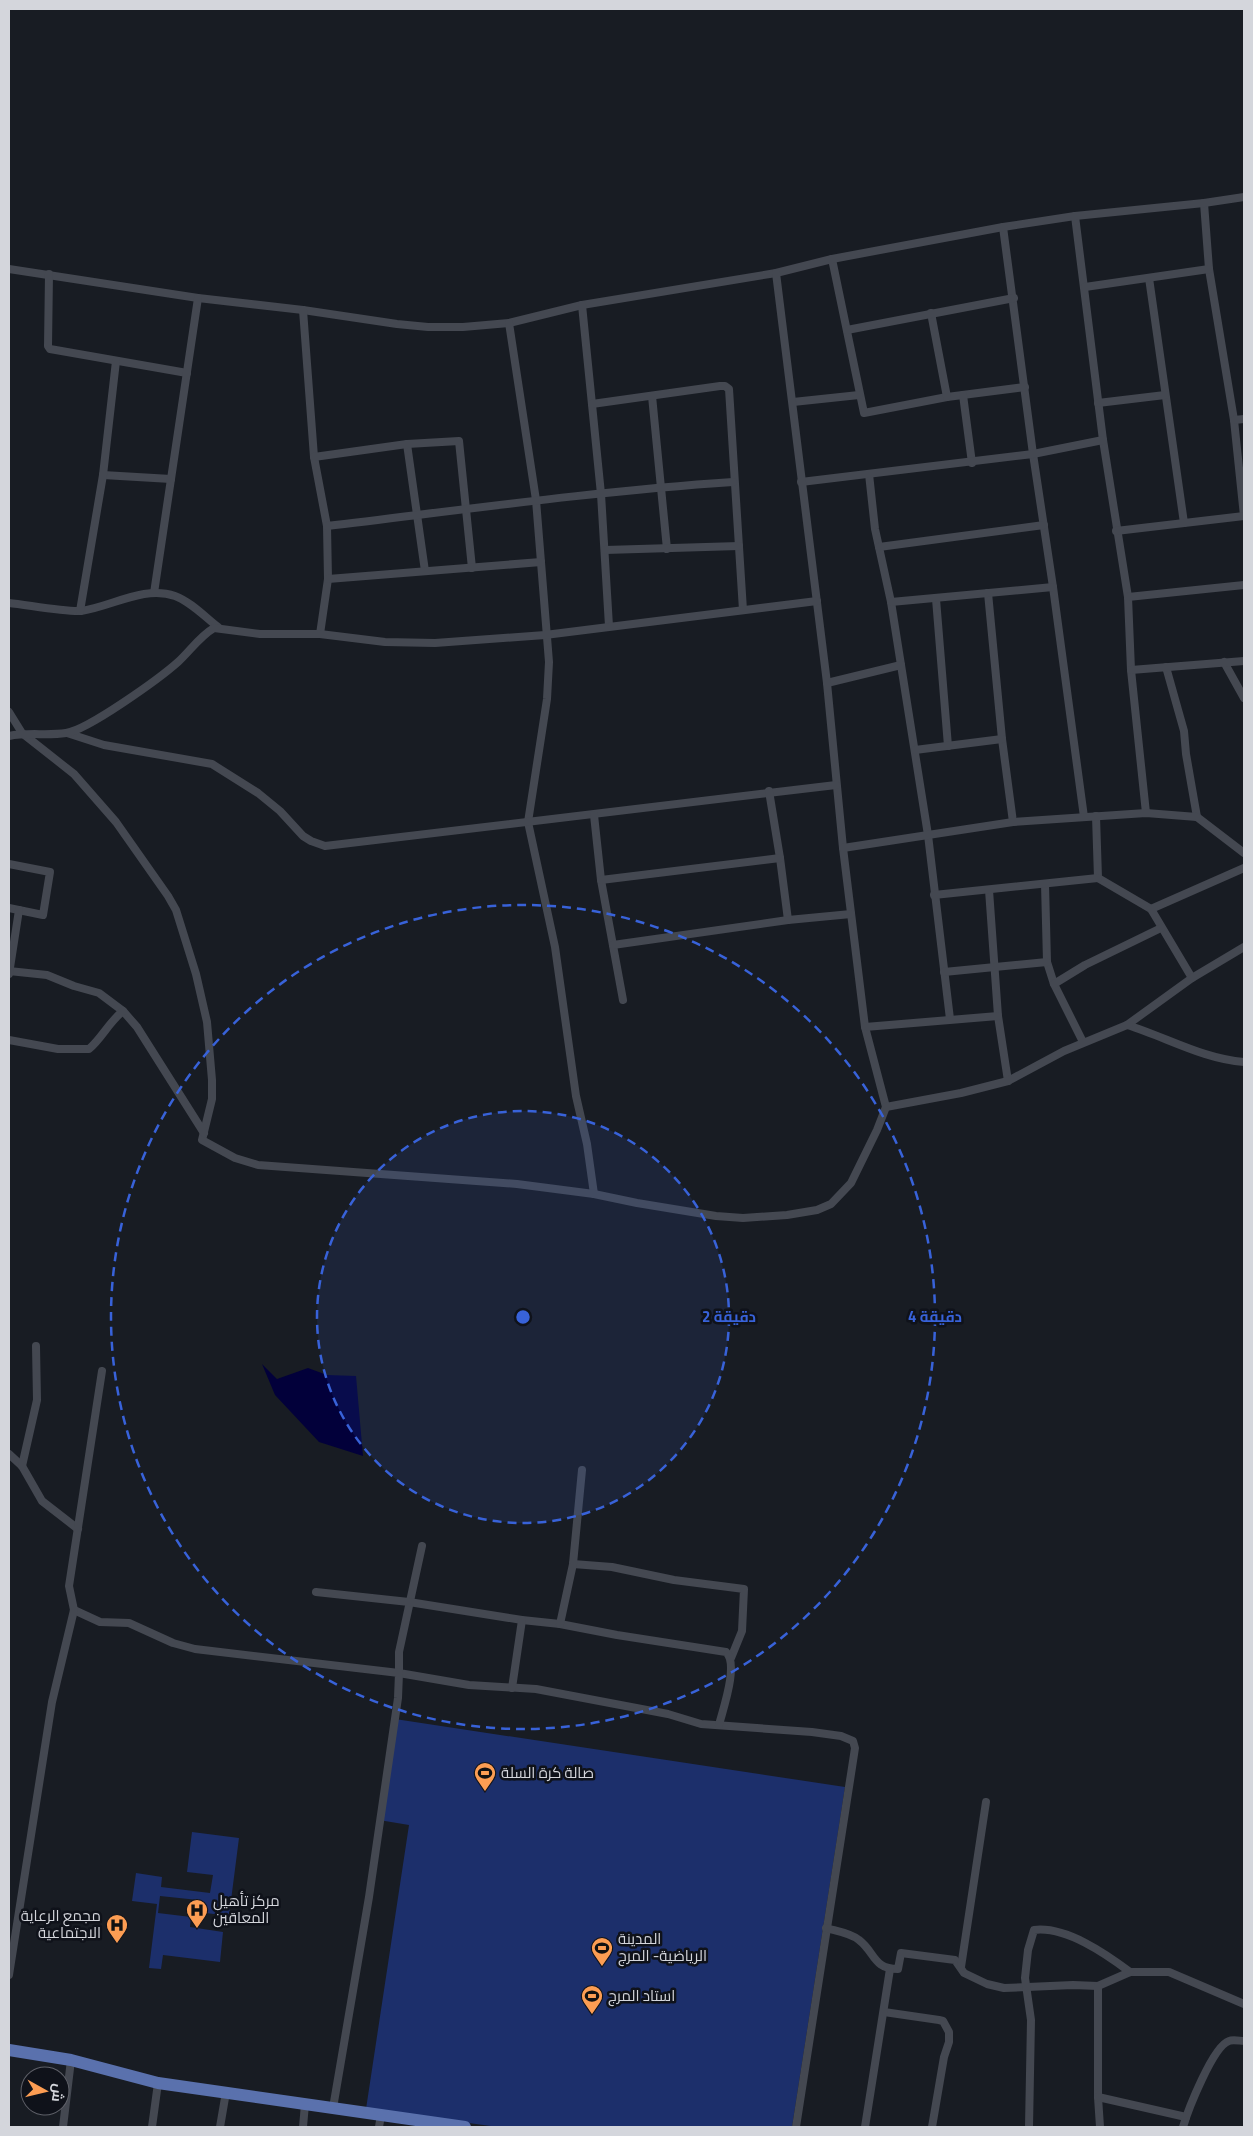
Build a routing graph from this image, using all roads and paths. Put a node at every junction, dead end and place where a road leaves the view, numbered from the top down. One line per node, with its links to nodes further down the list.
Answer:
1 (1244, 197): 2 (street)
2 (1204, 203): 3 (street); 6 (street)
3 (1075, 216): 4 (street); 11 (street)
4 (1003, 227): 5 (street); 13 (street)
5 (832, 260): 8 (street); 18 (street)
6 (1210, 269): 10 (street); 31 (street)
7 (9, 270): 9 (street)
8 (776, 273): 14 (street); 27 (street)
9 (49, 274): 12 (street); 19 (street)
10 (1149, 278): 11 (street); 24 (street)
11 (1084, 287): 28 (street)
12 (198, 298): 15 (street); 20 (street)
13 (1014, 298): 16 (street); 21 (street)
14 (582, 305): 17 (street); 29 (street)
15 (303, 310): 17 (street); 35 (street)
16 (931, 313): 18 (street); 26 (street)
17 (509, 323): 44 (street)
18 (847, 330): 22 (street)
19 (116, 361): 20 (street); 38 (street)
20 (187, 374): 39 (street)
21 (1025, 388): 23 (street); 34 (street)
22 (859, 395): 26 (street); 27 (street)
23 (962, 395): 26 (street); 36 (street)
24 (1166, 395): 28 (street); 48 (street)
25 (652, 396): 29 (street); 40 (street); 42 (street)
26 (947, 397)
27 (793, 402): 41 (street)
28 (1098, 403): 32 (street)
29 (592, 404): 43 (street)
30 (1244, 419): 31 (street)
31 (1234, 420): 47 (street)
32 (1103, 440): 34 (street); 51 (street)
33 (407, 444): 35 (street); 45 (street); 46 (street)
34 (1033, 454): 36 (street); 49 (street)
35 (314, 457): 50 (street)
36 (972, 463): 37 (street)
37 (869, 474): 41 (street); 53 (street)
38 (103, 475): 39 (street); 70 (street)
39 (171, 479): 62 (street)
40 (733, 482): 42 (street); 52 (street)
41 (801, 482): 66 (street)
42 (662, 487): 43 (street); 54 (street)
43 (601, 494): 44 (street); 55 (street)
44 (536, 500): 45 (street); 56 (street)
45 (466, 508): 46 (street); 57 (street)
46 (416, 515): 50 (street); 58 (street)
47 (1244, 516): 48 (street)
48 (1184, 523): 51 (street)
49 (1044, 525): 53 (street); 61 (street)
50 (327, 526): 59 (street)
51 (1116, 531): 64 (street)
52 (739, 546): 54 (street); 69 (street)
53 (879, 547): 67 (street)
54 (667, 549): 55 (street)
55 (605, 550): 71 (street)
56 (541, 562): 57 (street); 74 (street)
57 (472, 568): 58 (street)
58 (425, 571): 59 (street)
59 (328, 578): 73 (street)
60 (1244, 585): 64 (street)
61 (1053, 586): 63 (street); 94 (street)
62 (154, 593): 70 (street); 72 (street)
63 (988, 593): 65 (street); 86 (street)
64 (1128, 597): 79 (street)
65 (936, 599): 67 (street); 87 (street)
66 (817, 601): 69 (street); 80 (street)
67 (891, 602): 77 (street)
68 (9, 603): 70 (street)
69 (742, 610): 71 (street)
70 (80, 611)
71 (608, 626): 74 (street)
72 (218, 628): 73 (street); 84 (street)
73 (320, 634): 74 (street)
74 (545, 635): 96 (street)
75 (1244, 661): 76 (street)
76 (1224, 662): 78 (street); 81 (street)
77 (901, 665): 80 (street); 88 (street)
78 (1166, 667): 79 (street); 95 (street)
79 (1131, 670): 91 (street)
80 (827, 683): 89 (street)
81 (1244, 698)
82 (9, 712): 83 (street)
83 (22, 733): 84 (street); 85 (street); 134 (street)
84 (67, 733): 96 (street)
85 (9, 736)
86 (1002, 739): 87 (street); 97 (street)
87 (948, 746): 88 (street)
88 (914, 750): 98 (street)
89 (836, 785): 90 (street); 99 (street)
90 (769, 792): 92 (street); 101 (street)
91 (1146, 813): 93 (street); 95 (street)
92 (594, 815): 96 (street); 105 (street)
93 (1096, 816): 94 (street); 104 (street)
94 (1084, 817): 97 (street)
95 (1197, 817): 100 (street)
96 (528, 822): 135 (street)
97 (1013, 822): 98 (street)
98 (928, 835): 99 (street); 108 (street)
99 (842, 848): 112 (street)
100 (1244, 853)
101 (780, 858): 105 (street); 113 (street)
102 (9, 864): 111 (street)
103 (1244, 868): 110 (street)
104 (1098, 878): 106 (street); 110 (street)
105 (601, 880): 115 (street)
106 (1045, 884): 107 (street); 117 (street)
107 (989, 890): 108 (street); 118 (street)
108 (934, 895): 120 (street)
109 (9, 908): 111 (street)
110 (1152, 909): 114 (street)
111 (19, 910): 119 (street)
112 (851, 914): 113 (street); 128 (street)
113 (788, 920): 115 (street)
114 (1161, 928): 121 (street); 122 (street)
115 (613, 945): 123 (street)
116 (1244, 947): 121 (street)
117 (1047, 962): 118 (street); 122 (street)
118 (993, 969): 120 (street); 125 (street)
119 (9, 972): 124 (street)
120 (944, 972): 126 (street)
121 (1192, 978): 127 (street)
122 (1054, 984): 130 (street)
123 (623, 1000)
124 (123, 1011): 129 (street); 134 (street)
125 (998, 1016): 126 (street); 132 (street)
126 (950, 1019): 128 (street)
127 (1127, 1025): 130 (street); 131 (street)
128 (865, 1027): 133 (street)
129 (9, 1040)
130 (1083, 1042): 132 (street)
131 (1244, 1062)
132 (1008, 1081): 133 (street)
133 (886, 1107): 135 (street)
134 (204, 1133): 135 (street)
135 (594, 1194)
136 (36, 1346): 139 (street)
137 (102, 1371): 141 (street)
138 (9, 1454): 139 (street)
139 (22, 1466): 141 (street)
140 (582, 1470): 143 (street)
141 (78, 1529): 146 (street)
142 (422, 1546): 145 (street)
143 (573, 1564): 148 (street); 149 (street)
144 (316, 1592): 145 (street)
145 (409, 1602): 147 (street); 150 (street)
146 (74, 1610): 150 (street); 158 (street)
147 (522, 1620): 148 (street); 151 (street)
148 (560, 1624): 149 (street)
149 (730, 1658): 152 (street)
150 (399, 1673): 151 (street); 170 (street)
151 (512, 1688): 152 (street)
152 (719, 1725): 154 (street)
153 (986, 1802): 155 (street)
154 (826, 1928): 156 (street); 178 (street)
155 (961, 1967): 156 (street); 160 (street)
156 (890, 1969): 162 (street)
157 (1130, 1972): 159 (street); 160 (street); 161 (street)
158 (9, 1975)
159 (1098, 1986): 160 (street); 168 (street)
160 (1026, 1987): 181 (street)
161 (1244, 2004)
162 (884, 2012): 179 (street); 180 (street)
163 (1244, 2041): 171 (street)
164 (9, 2050): 165 (main road)
165 (71, 2060): 166 (main road); 173 (street)
166 (158, 2083): 167 (main road); 174 (street)
167 (226, 2092): 169 (main road); 175 (street)
168 (1098, 2098): 171 (street); 182 (street)
169 (305, 2104): 170 (main road); 176 (street)
170 (333, 2108): 172 (main road)
171 (1186, 2117): 183 (street)
172 (380, 2121): 177 (main road)
173 (63, 2127)
174 (152, 2127)
175 (220, 2127)
176 (303, 2127)
177 (465, 2127)
178 (796, 2127)
179 (865, 2127)
180 (932, 2127)
181 (1029, 2127)
182 (1100, 2127)
183 (1183, 2127)

